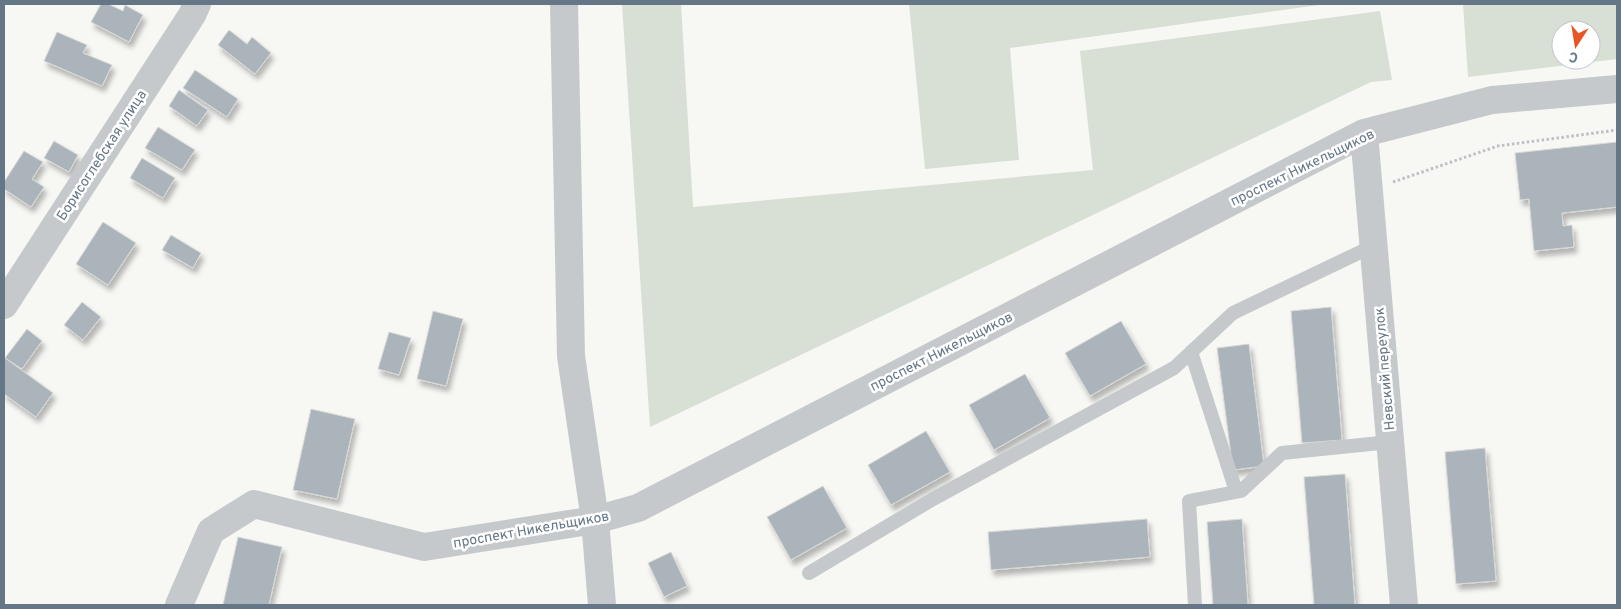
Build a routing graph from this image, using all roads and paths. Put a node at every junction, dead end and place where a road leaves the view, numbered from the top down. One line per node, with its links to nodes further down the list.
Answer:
1 (197, 4): 8 (street, Борисоглебская улица)
2 (564, 4): 12 (street)
3 (1617, 89): 5 (street, проспект Никельщиков)
4 (1617, 130): 6 (path)
5 (1364, 133): 6 (street, Невский переулок); 12 (street, проспект Никельщиков)
6 (1368, 191): 7 (street, Невский переулок)
7 (1373, 246): 9 (lane); 10 (street, Невский переулок)
8 (4, 305)
9 (1192, 352): 11 (lane); 13 (lane)
10 (1390, 442): 11 (lane); 17 (street, Невский переулок)
11 (1236, 491): 16 (lane)
12 (595, 520): 14 (street, проспект Никельщиков); 15 (street)
13 (809, 573)
14 (179, 605)
15 (602, 605)
16 (1195, 605)
17 (1404, 605)

